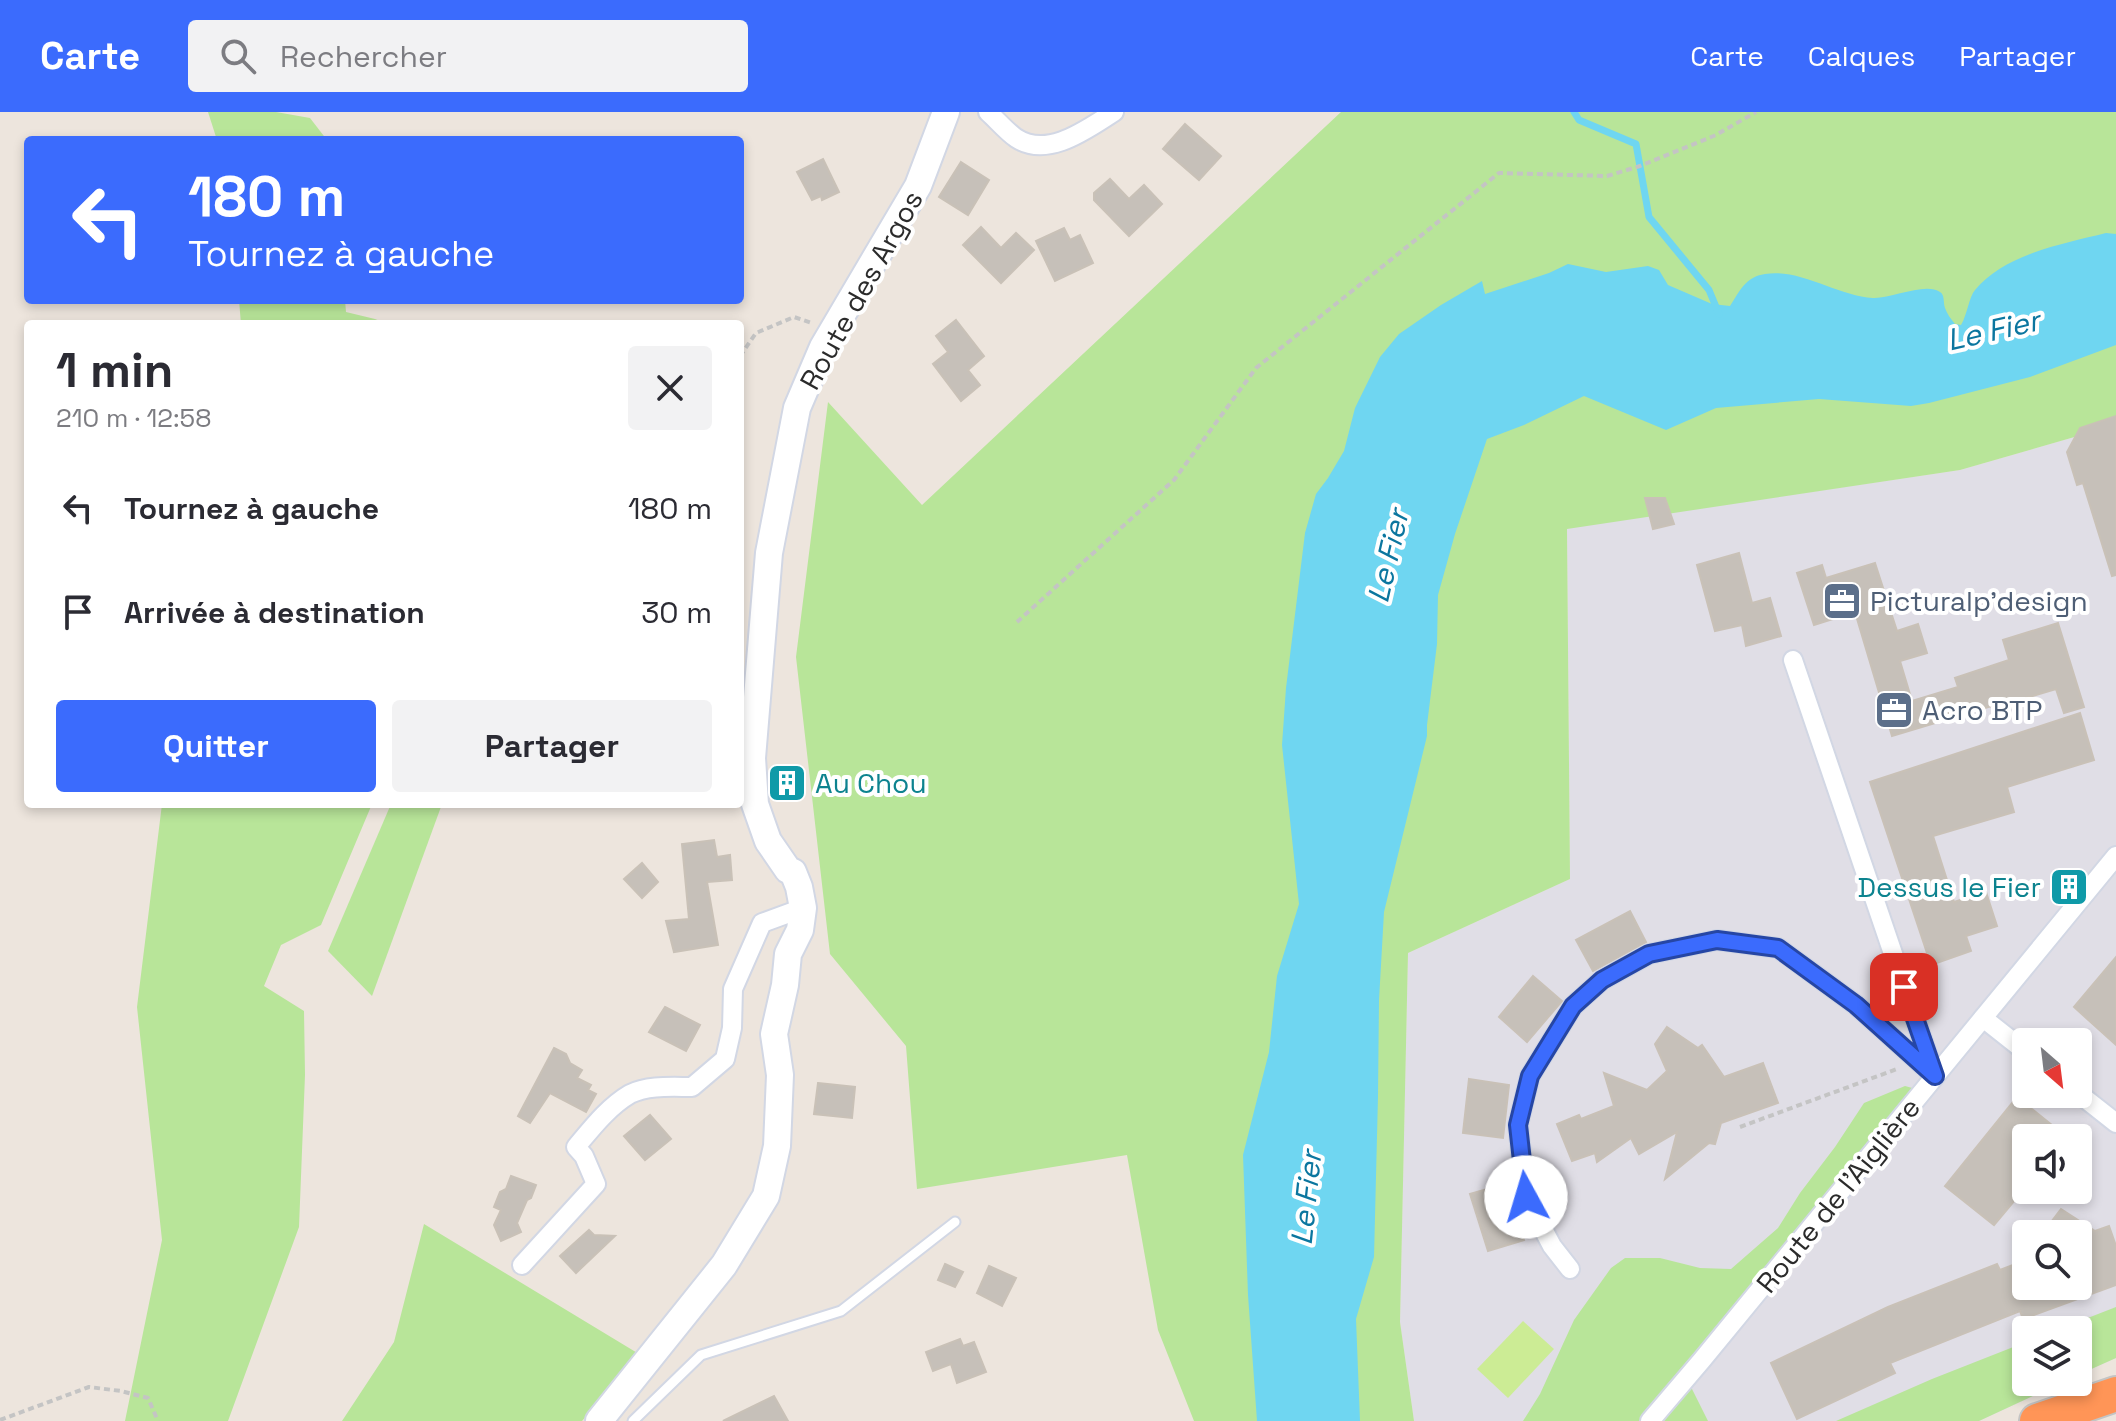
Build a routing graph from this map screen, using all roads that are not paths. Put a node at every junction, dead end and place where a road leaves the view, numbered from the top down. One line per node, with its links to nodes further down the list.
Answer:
1 (946, 112): 6 (street, Route des Argos)
2 (988, 112): 3 (street)
3 (1114, 112)
4 (1793, 660): 9 (street)
5 (2116, 856): 7 (street, Route de l'Aiglière)
6 (801, 919): 13 (street); 16 (street, Route des Argos)
7 (1983, 1018): 8 (street); 9 (street, Route de l'Aiglière)
8 (2012, 1041)
9 (1935, 1076): 14 (street); 18 (street, Route de l'Aiglière)
10 (2092, 1104): 11 (street)
11 (2116, 1123)
12 (955, 1222): 17 (lane)
13 (522, 1265)
14 (1570, 1269)
15 (2116, 1394): 19 (highway)
16 (599, 1421)
17 (633, 1421)
18 (1650, 1421)
19 (2037, 1421)

